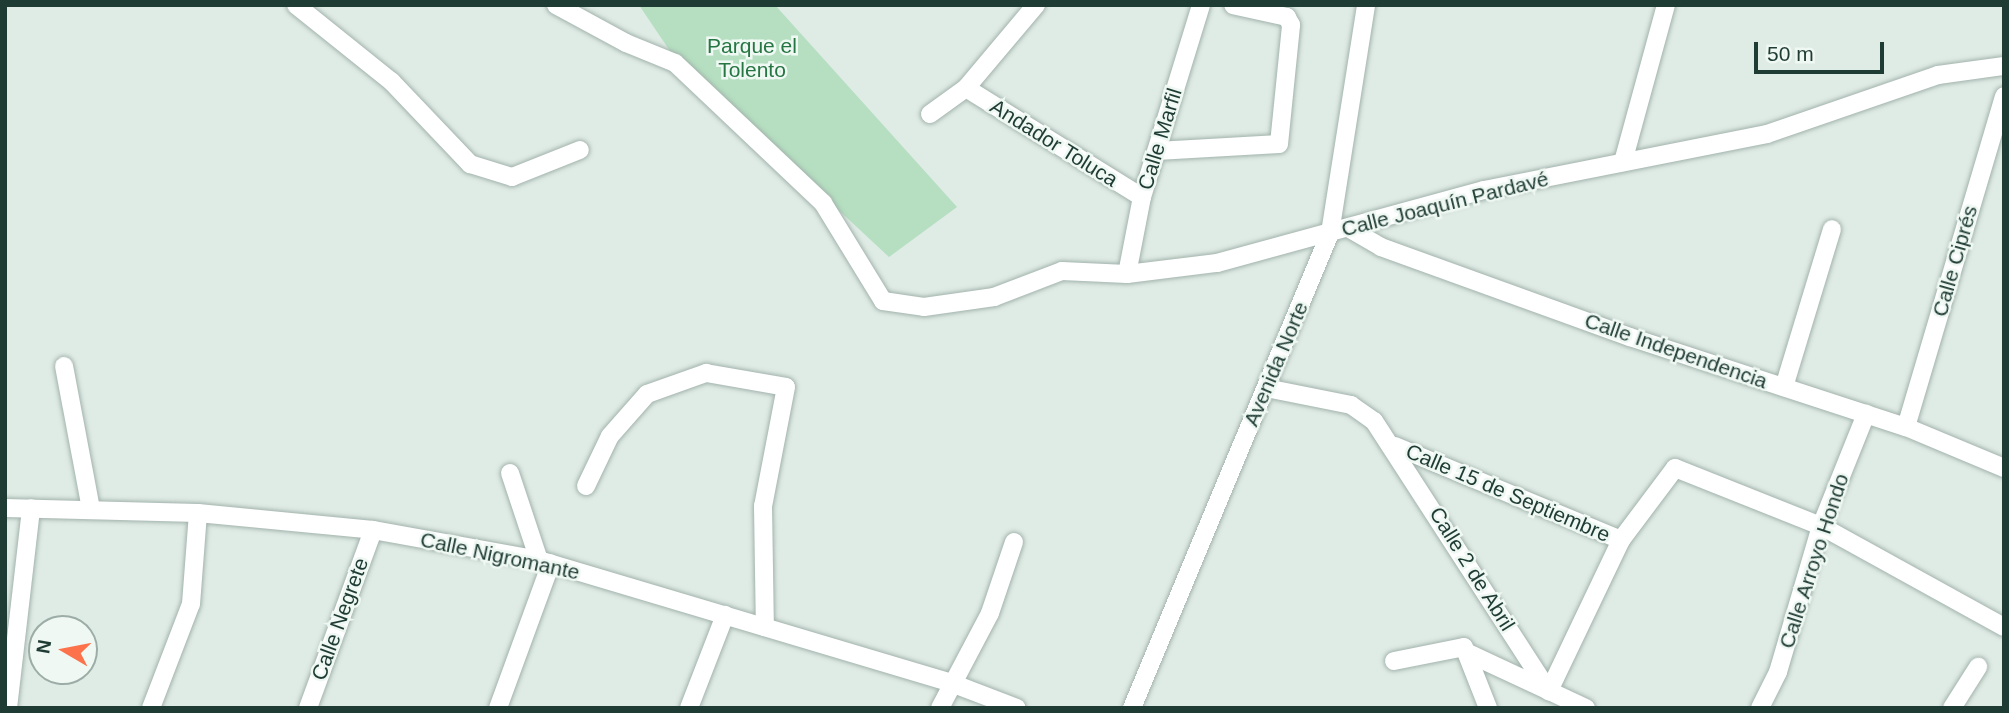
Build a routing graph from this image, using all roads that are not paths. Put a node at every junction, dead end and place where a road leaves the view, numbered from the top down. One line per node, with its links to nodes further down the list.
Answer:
1 (296, 5): 12 (street)
2 (556, 5): 19 (street, Calle Joaquín Pardavé)
3 (1036, 5): 9 (street)
4 (1201, 5): 13 (street, Calle Marfil)
5 (1233, 5): 13 (street)
6 (1366, 5): 18 (street, Avenida Norte)
7 (1665, 5): 14 (street)
8 (2004, 66): 14 (street, Calle Joaquín Pardavé)
9 (966, 88): 11 (street); 15 (street, Andador Toluca)
10 (2004, 96): 24 (street, Calle Ciprés)
11 (930, 114)
12 (580, 150)
13 (1157, 151): 15 (street, Calle Marfil)
14 (1623, 162): 16 (street, Calle Joaquín Pardavé)
15 (1142, 197): 19 (street, Calle Marfil)
16 (1350, 229): 18 (street, Calle Joaquín Pardavé); 21 (street, Calle Independencia)
17 (1832, 229): 21 (street)
18 (1330, 233): 19 (street, Calle Joaquín Pardavé); 22 (street, Avenida Norte)
19 (1127, 274)
20 (64, 366): 31 (street)
21 (1784, 387): 23 (street, Calle Independencia)
22 (1266, 388): 25 (street); 53 (street, Avenida Norte)
23 (1866, 414): 24 (street, Calle Independencia); 33 (street, Calle Arroyo Hondo)
24 (1906, 427): 26 (street, Calle Independencia)
25 (1395, 446): 35 (street, Calle 15 de Septiembre); 45 (street, Calle 2 de Abril)
26 (2004, 468)
27 (510, 473): 37 (street)
28 (586, 486): 39 (street)
29 (5, 508): 30 (street, Calle Nigromante)
30 (30, 508): 31 (street, Calle Nigromante); 46 (street)
31 (91, 509): 32 (street, Calle Nigromante)
32 (198, 513): 34 (street, Calle Nigromante); 47 (street)
33 (1821, 526): 35 (street); 40 (street); 56 (street, Calle Arroyo Hondo)
34 (373, 530): 37 (street, Calle Nigromante); 48 (street, Calle Negrete)
35 (1621, 540): 45 (street)
36 (1014, 542): 44 (street)
37 (545, 562): 38 (street, Calle Nigromante); 49 (street)
38 (725, 615): 39 (street, Calle Nigromante); 50 (street)
39 (765, 627): 44 (street, Calle Nigromante)
40 (2004, 627)
41 (1467, 651): 42 (street); 45 (street, Calle 2 de Abril); 54 (street)
42 (1394, 662)
43 (1978, 667): 57 (street)
44 (954, 684): 51 (street); 52 (street, Calle Nigromante)
45 (1549, 691): 55 (street, Calle 2 de Abril)
46 (8, 708)
47 (151, 708)
48 (308, 708)
49 (498, 708)
50 (689, 708)
51 (940, 708)
52 (1017, 708)
53 (1132, 708)
54 (1488, 708)
55 (1586, 708)
56 (1760, 708)
57 (1952, 708)

